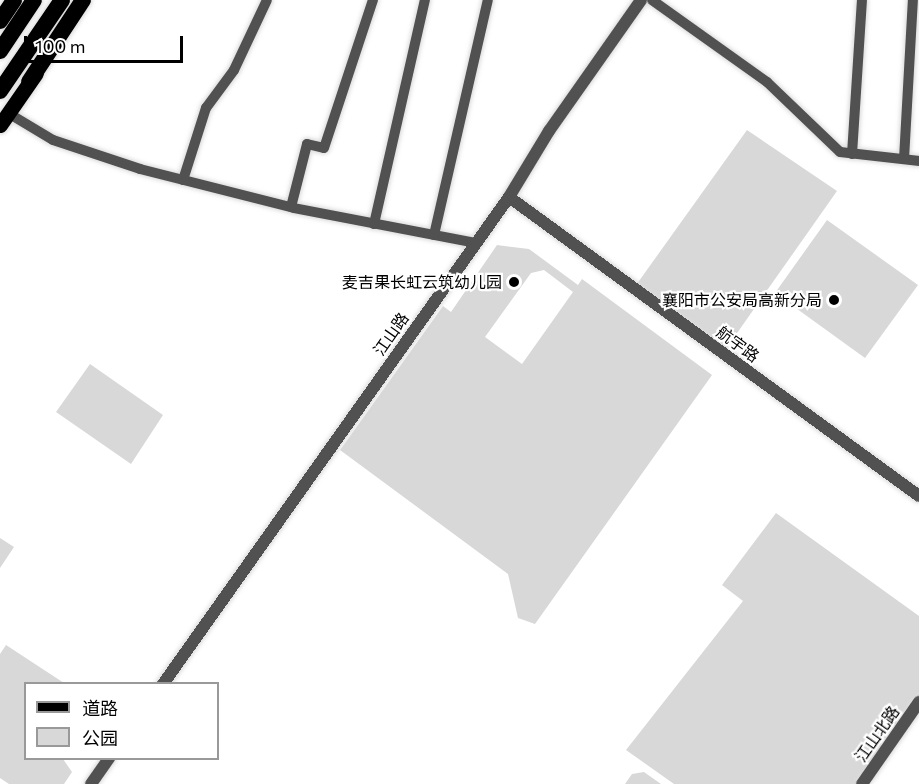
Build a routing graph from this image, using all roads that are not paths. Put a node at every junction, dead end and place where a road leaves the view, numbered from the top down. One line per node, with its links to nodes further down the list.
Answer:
1 (13, 0): 14 (highway)
2 (34, 0): 15 (highway)
3 (62, 0): 17 (highway)
4 (83, 0): 16 (highway)
5 (90, 0): 16 (main road)
6 (267, 0): 22 (street)
7 (373, 0): 24 (street)
8 (425, 0): 25 (street)
9 (489, 0): 26 (street)
10 (641, 0): 23 (street, 江山路)
11 (652, 0): 19 (street)
12 (862, 0): 19 (street)
13 (915, 5): 20 (street)
14 (0, 19)
15 (0, 51)
16 (29, 82): 18 (main road)
17 (0, 91)
18 (4, 119): 22 (street)
19 (852, 154): 20 (street)
20 (904, 159): 21 (street)
21 (919, 160)
22 (183, 180): 24 (street)
23 (509, 197): 27 (street, 江山路); 28 (street, 航宇路)
24 (291, 207): 25 (street)
25 (374, 224): 26 (street)
26 (434, 235): 27 (street)
27 (476, 243): 29 (street, 江山路)
28 (919, 496)
29 (164, 682)
30 (919, 702): 33 (street, 江山北路)
31 (108, 760): 32 (street)
32 (91, 784)
33 (862, 784)

